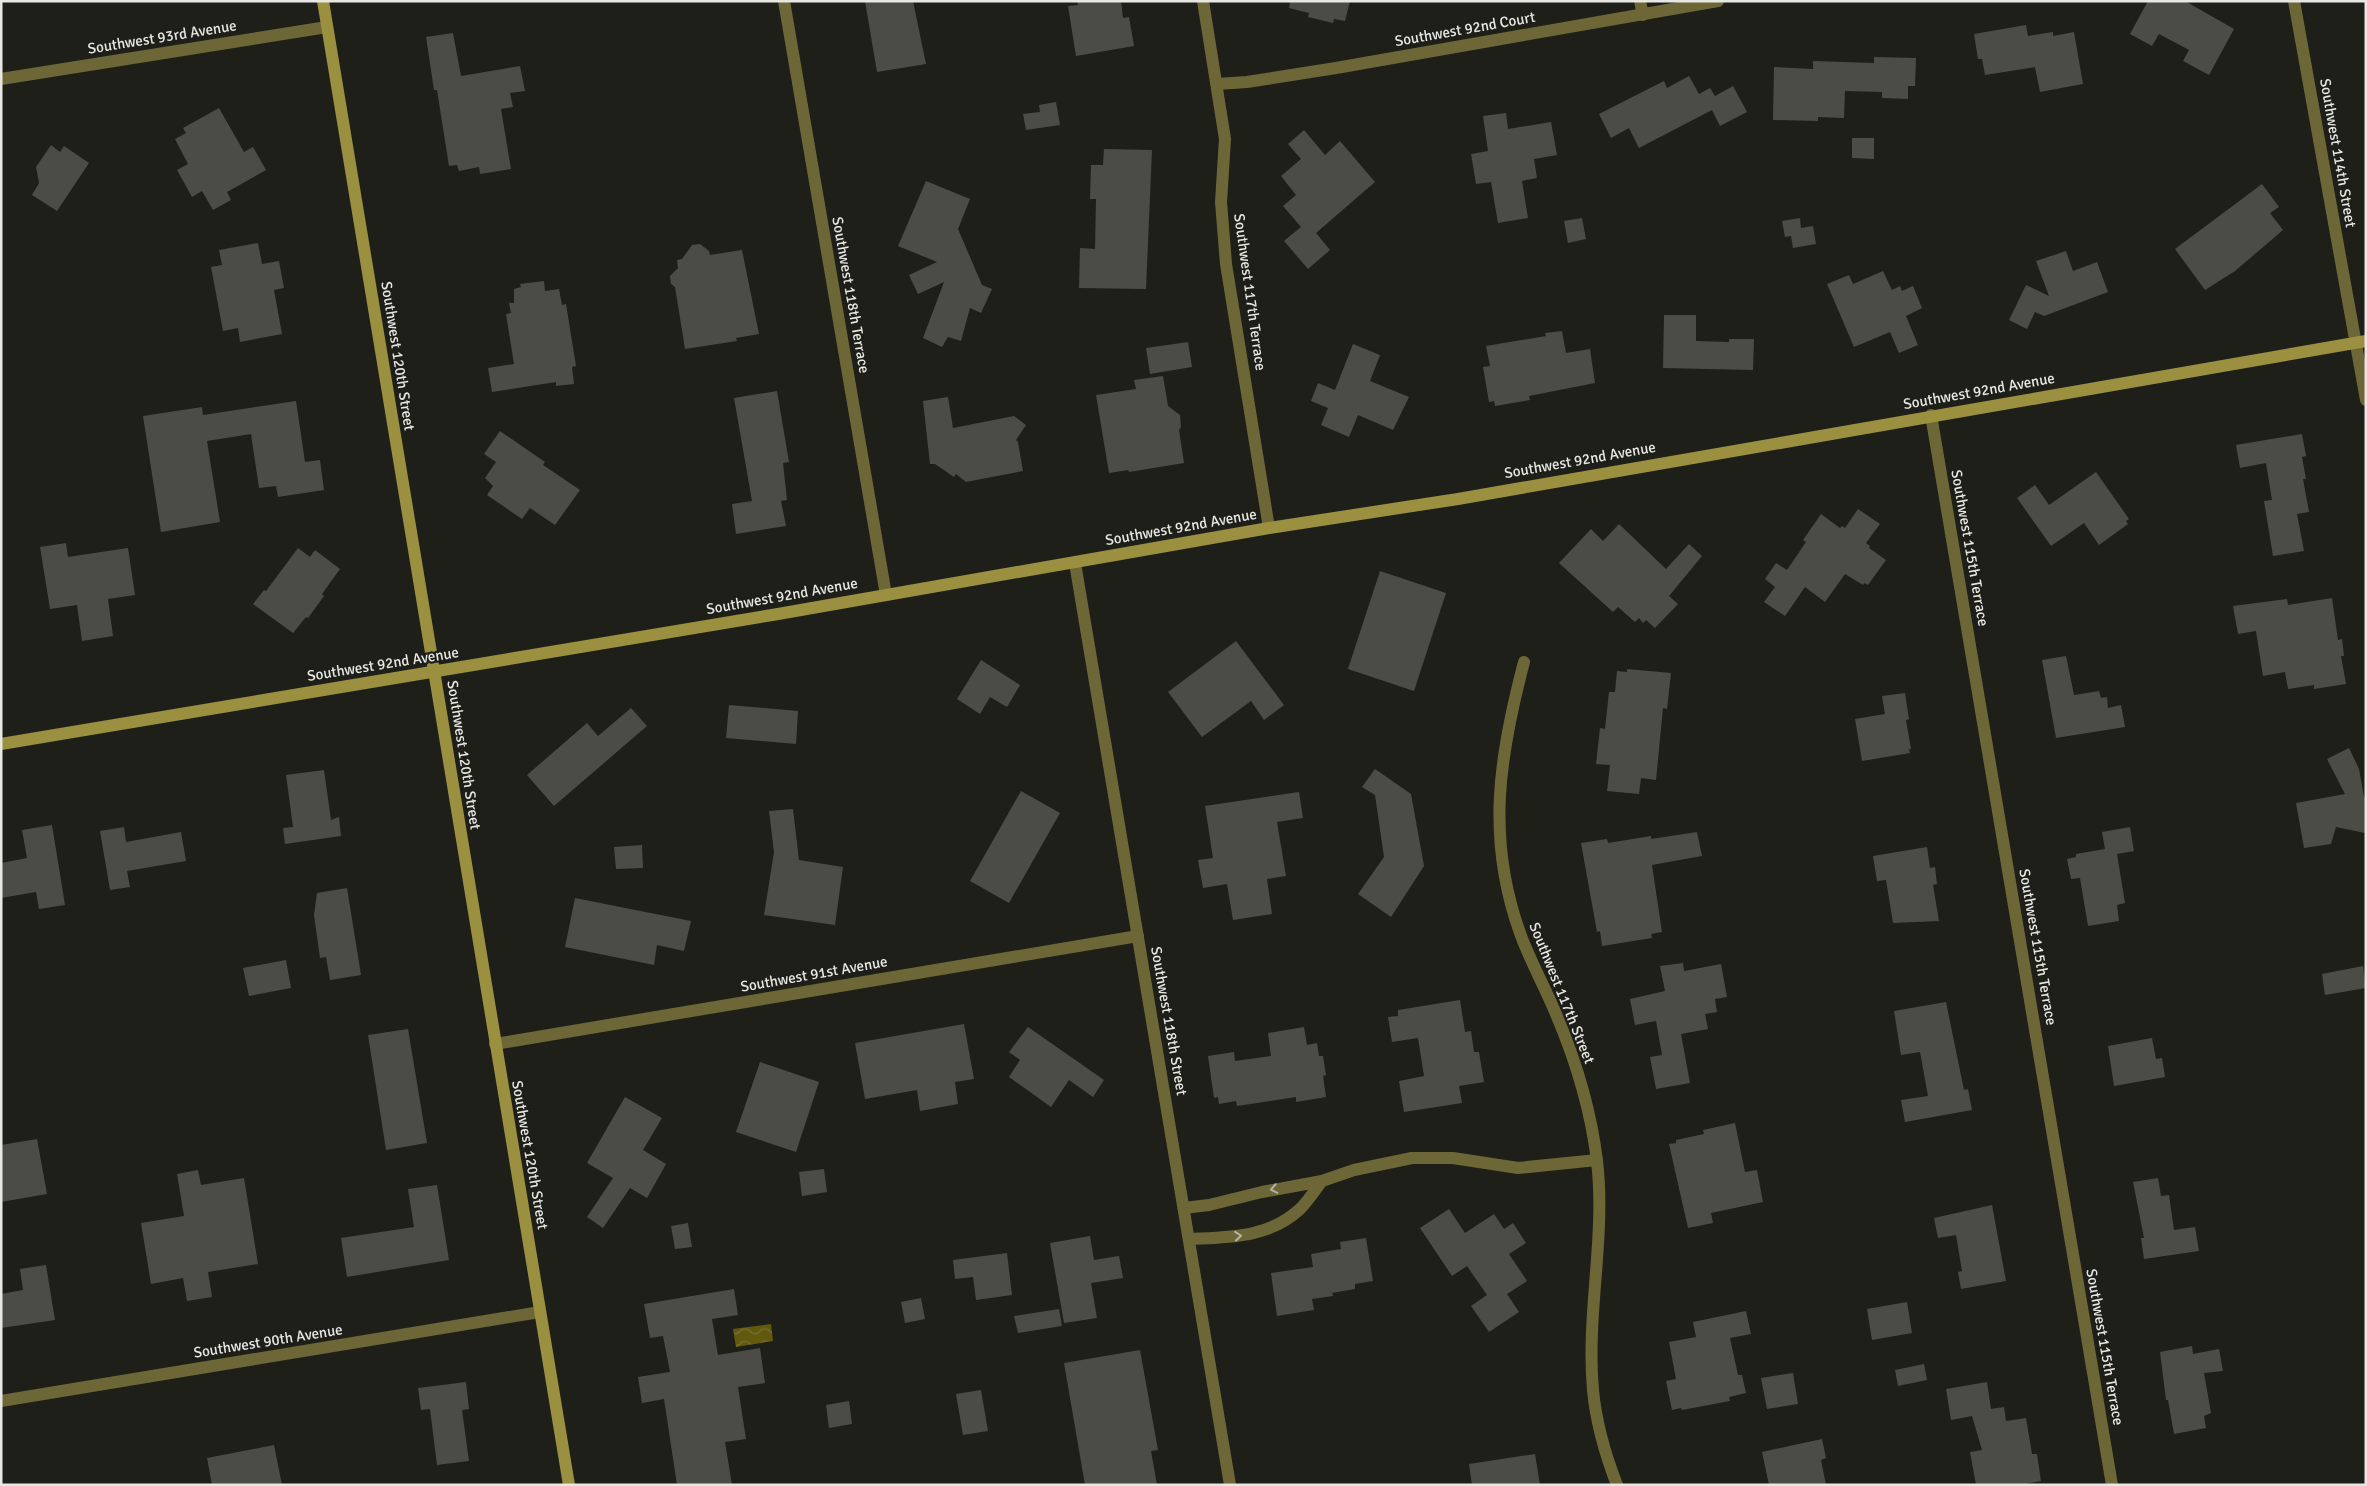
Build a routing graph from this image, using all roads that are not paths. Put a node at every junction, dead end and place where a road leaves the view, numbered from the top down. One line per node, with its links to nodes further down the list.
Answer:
1 (323, 1): 8 (street, Southwest 120th Street)
2 (784, 1): 16 (street, Southwest 118th Terrace)
3 (1203, 1): 10 (street, Southwest 117th Terrace)
4 (1640, 1): 7 (street)
5 (1718, 1): 7 (street, Southwest 92nd Court)
6 (2294, 1): 11 (street, Southwest 114th Street)
7 (1643, 15): 10 (street, Southwest 92nd Court)
8 (327, 27): 9 (street, Southwest 93rd Avenue); 18 (street, Southwest 120th Street)
9 (1, 79)
10 (1217, 84): 14 (street, Southwest 117th Terrace)
11 (2361, 342): 12 (street, Southwest 114th Street); 13 (street, Southwest 92nd Avenue)
12 (2366, 400)
13 (1931, 415): 14 (street, Southwest 92nd Avenue); 31 (street, Southwest 115th Terrace)
14 (1269, 528): 15 (street, Southwest 92nd Avenue)
15 (1075, 563): 16 (street, Southwest 92nd Avenue); 20 (street, Southwest 118th Street)
16 (886, 595): 18 (street, Southwest 92nd Avenue)
17 (1524, 662): 22 (street, Southwest 117th Street)
18 (434, 672): 19 (street, Southwest 92nd Avenue); 21 (street, Southwest 120th Street)
19 (1, 744)
20 (1138, 936): 21 (street, Southwest 91st Avenue); 24 (street, Southwest 118th Street)
21 (495, 1044): 26 (street, Southwest 120th Street)
22 (1597, 1160): 23 (street); 30 (street, Southwest 117th Street)
23 (1322, 1181): 24 (street, one-way to 24); 25 (street, one-way to 23)
24 (1184, 1208): 25 (street, Southwest 118th Street)
25 (1190, 1239): 29 (street, Southwest 118th Street)
26 (540, 1312): 27 (street, Southwest 90th Avenue); 28 (street, Southwest 120th Street)
27 (1, 1401)
28 (569, 1485)
29 (1230, 1485)
30 (1617, 1485)
31 (2112, 1485)

